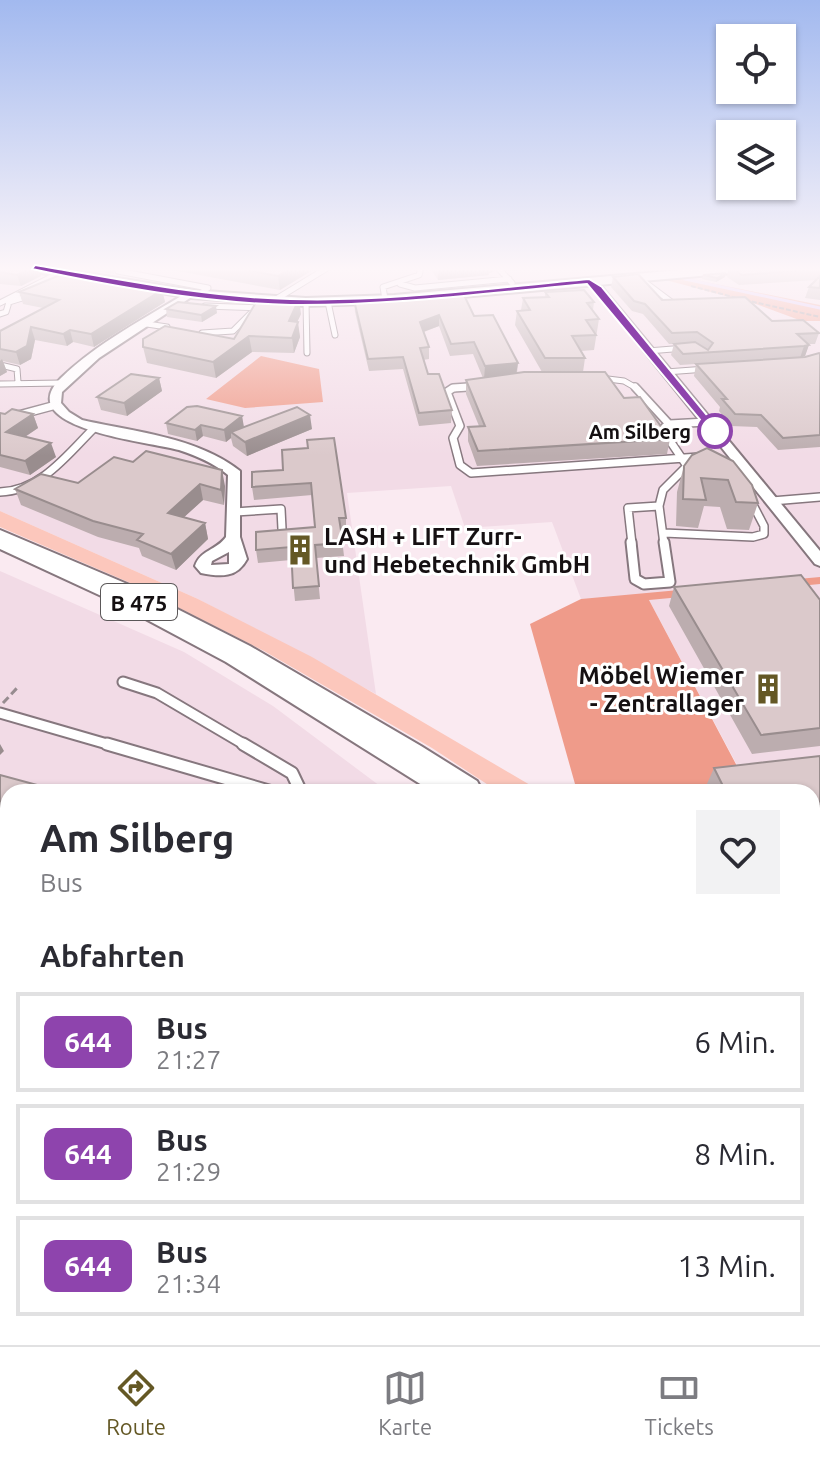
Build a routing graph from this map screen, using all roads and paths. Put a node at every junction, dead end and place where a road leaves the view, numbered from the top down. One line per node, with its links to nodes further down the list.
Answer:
1 (137, 331): 16 (street)
2 (233, 331): 6 (lane)
3 (307, 331): 10 (lane)
4 (334, 331): 7 (lane)
5 (631, 331): 9 (street)
6 (202, 333)
7 (335, 335)
8 (694, 348): 9 (lane)
9 (648, 351): 13 (street)
10 (307, 353)
11 (0, 365): 15 (lane)
12 (711, 369): 13 (lane)
13 (666, 372): 21 (street)
14 (588, 379): 22 (lane)
15 (18, 382): 16 (lane); 17 (lane)
16 (60, 383): 19 (street)
17 (0, 384)
18 (494, 385): 25 (lane)
19 (56, 405): 20 (lane); 23 (street)
20 (0, 420)
21 (707, 422): 22 (lane); 30 (street)
22 (669, 424): 25 (lane)
23 (95, 427): 27 (lane); 32 (street)
24 (708, 457): 25 (lane)
25 (685, 462): 26 (lane); 31 (lane)
26 (701, 465)
27 (0, 492)
28 (746, 496): 34 (lane)
29 (820, 497): 30 (lane)
30 (772, 501): 37 (street)
31 (660, 506): 34 (lane); 34 (lane)
32 (235, 512): 33 (lane); 35 (street)
33 (282, 529)
34 (664, 533)
35 (233, 537)
36 (0, 539): 44 (highway, B 475)
37 (820, 561)
38 (123, 682): 43 (lane)
39 (17, 688): 40 (path)
40 (0, 707)
41 (0, 713): 42 (lane)
42 (244, 784)
43 (297, 784)
44 (450, 784)

